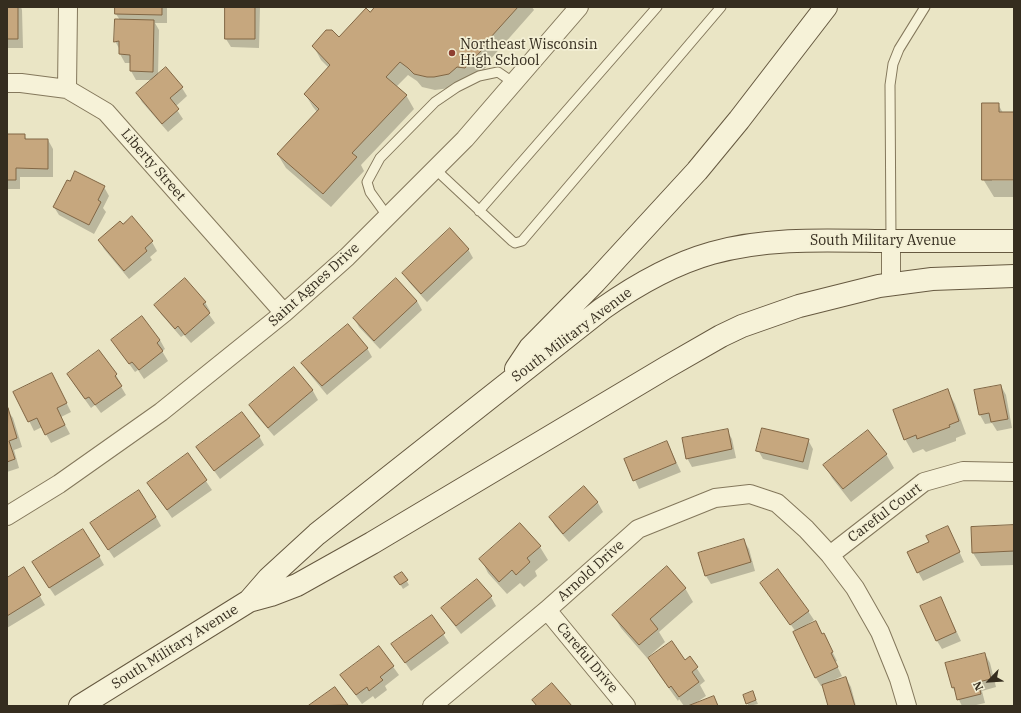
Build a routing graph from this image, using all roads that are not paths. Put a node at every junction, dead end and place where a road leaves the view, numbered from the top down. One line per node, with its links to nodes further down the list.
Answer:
1 (68, 7): 9 (street)
2 (580, 7): 8 (street, Saint Agnes Drive)
3 (657, 7): 11 (lane)
4 (721, 7): 11 (lane)
5 (826, 7): 18 (main road)
6 (925, 7): 13 (lane)
7 (7, 83): 9 (street)
8 (514, 83): 10 (street, Saint Agnes Drive); 12 (lane)
9 (67, 88): 17 (street, Liberty Street)
10 (435, 169): 11 (lane); 12 (street, Saint Agnes Drive)
11 (479, 211)
12 (388, 217): 17 (street, Saint Agnes Drive)
13 (891, 241): 14 (main road, South Military Avenue); 16 (street); 18 (main road, South Military Avenue)
14 (1014, 241)
15 (1014, 276): 16 (main road, South Military Avenue)
16 (891, 284): 22 (main road, South Military Avenue)
17 (284, 313): 20 (street, Saint Agnes Drive)
18 (512, 381): 22 (main road, South Military Avenue)
19 (1014, 472): 21 (street, Careful Court)
20 (7, 516)
21 (830, 555): 23 (street, Arnold Drive); 27 (street)
22 (249, 601): 24 (main road, South Military Avenue)
23 (547, 610): 25 (street, Arnold Drive); 26 (street, Careful Drive)
24 (80, 706)
25 (432, 706)
26 (626, 706)
27 (907, 706)

